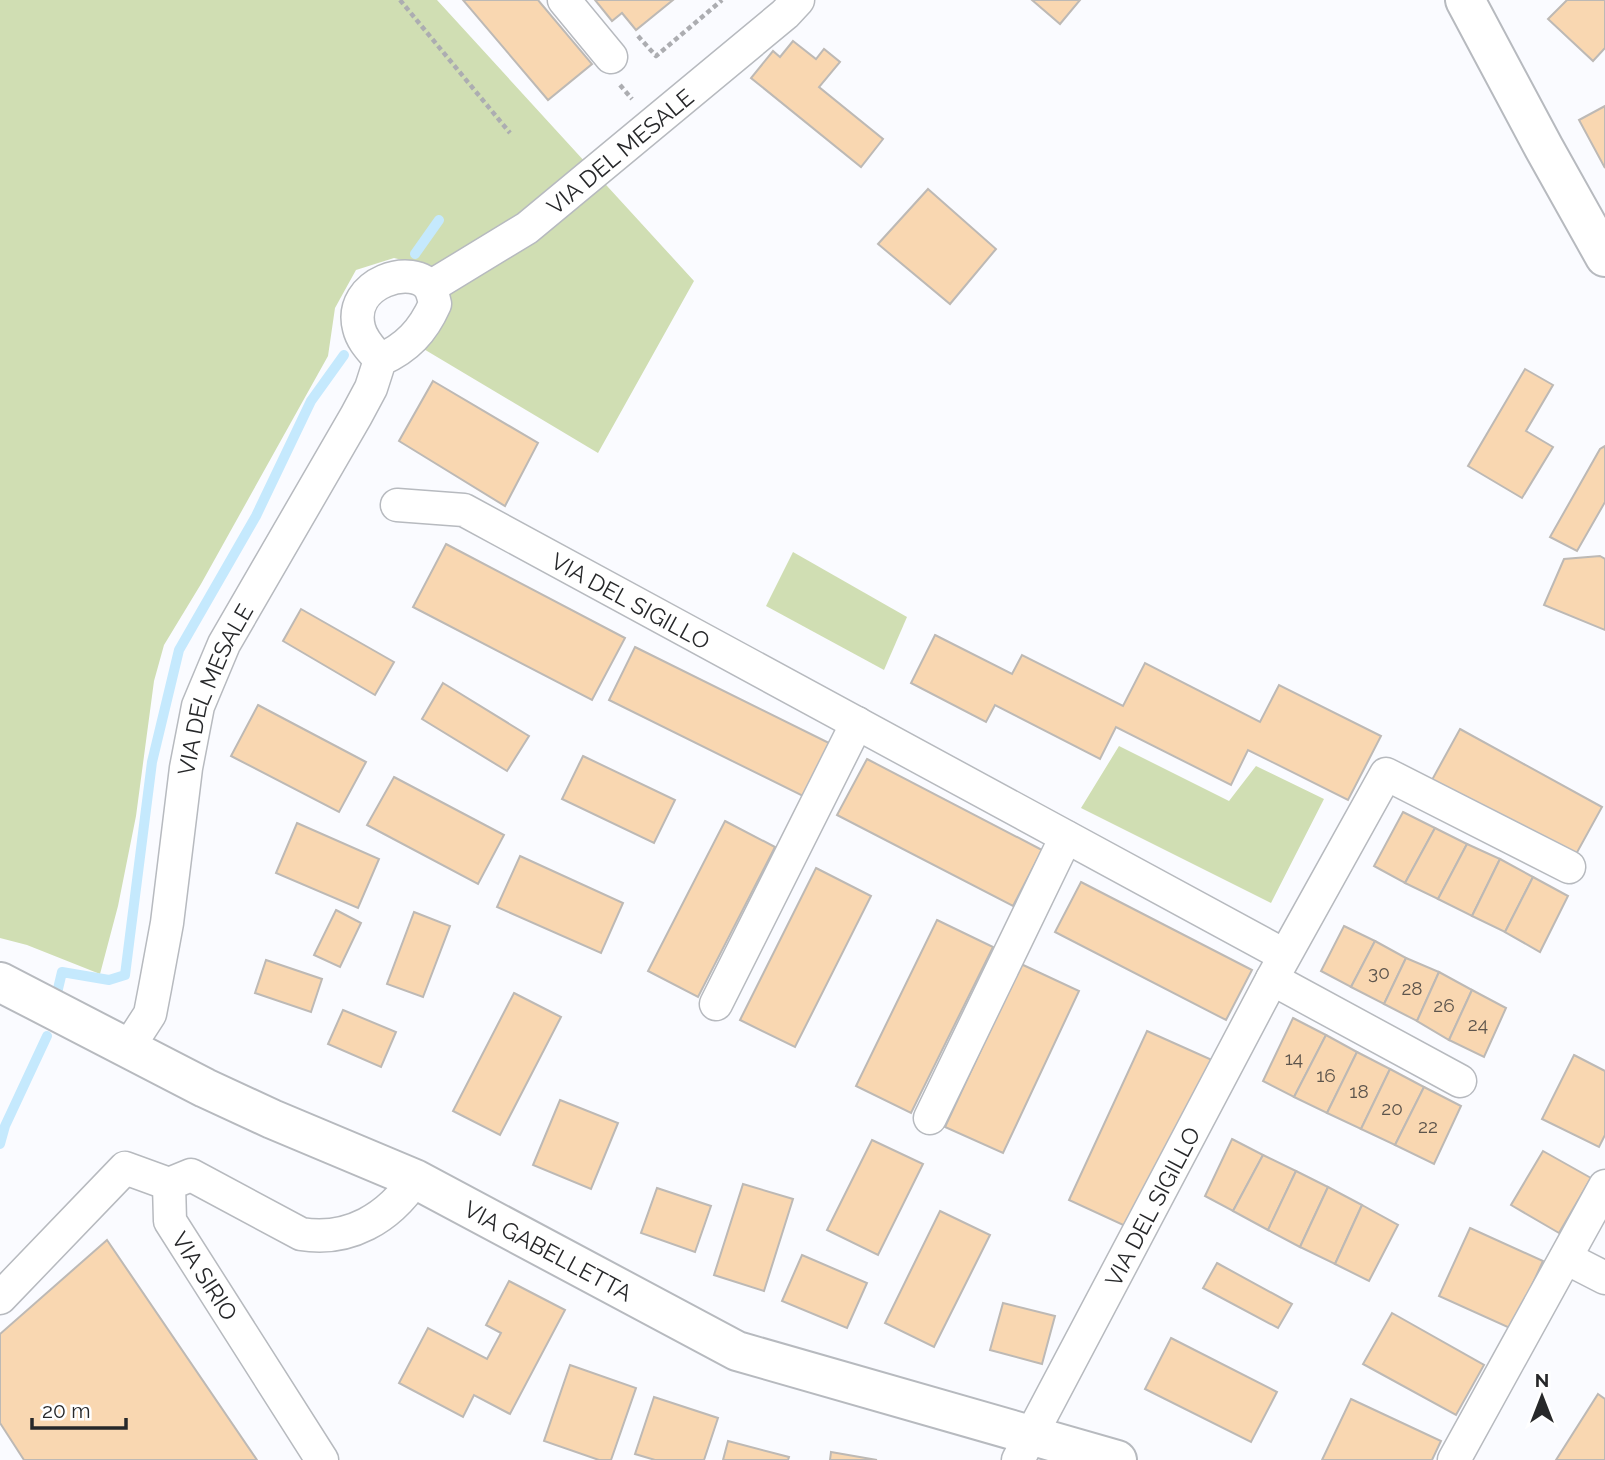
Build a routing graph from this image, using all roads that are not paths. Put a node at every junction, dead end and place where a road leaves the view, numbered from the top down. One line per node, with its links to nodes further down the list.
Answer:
1 (564, 0): 4 (street)
2 (798, 0): 6 (street, VIA DEL MESALE)
3 (1465, 0): 5 (street)
4 (611, 57)
5 (1605, 257)
6 (430, 287): 7 (street); 7 (street)
7 (380, 360): 15 (street, VIA DEL MESALE)
8 (397, 505): 9 (street, VIA DEL SIGILLO)
9 (857, 723): 10 (street, VIA DEL SIGILLO); 14 (street)
10 (1066, 837): 12 (street, VIA DEL SIGILLO); 17 (street)
11 (1569, 867): 12 (street, VIA DEL SIGILLO)
12 (1278, 967): 16 (street, VIA DEL SIGILLO); 24 (street, VIA DEL SIGILLO)
13 (0, 982): 15 (street, VIA GABELLETTA)
14 (716, 1004)
15 (128, 1048): 18 (street, VIA GABELLETTA)
16 (1460, 1081)
17 (930, 1118)
18 (415, 1179): 19 (street); 24 (street, VIA GABELLETTA)
19 (169, 1184): 23 (street); 25 (street, VIA SIRIO)
20 (1605, 1186): 21 (street)
21 (1566, 1258): 22 (street); 27 (street)
22 (1605, 1278)
23 (0, 1298)
24 (1024, 1447): 26 (street, VIA GABELLETTA)
25 (322, 1460)
26 (1117, 1460)
27 (1454, 1460)

